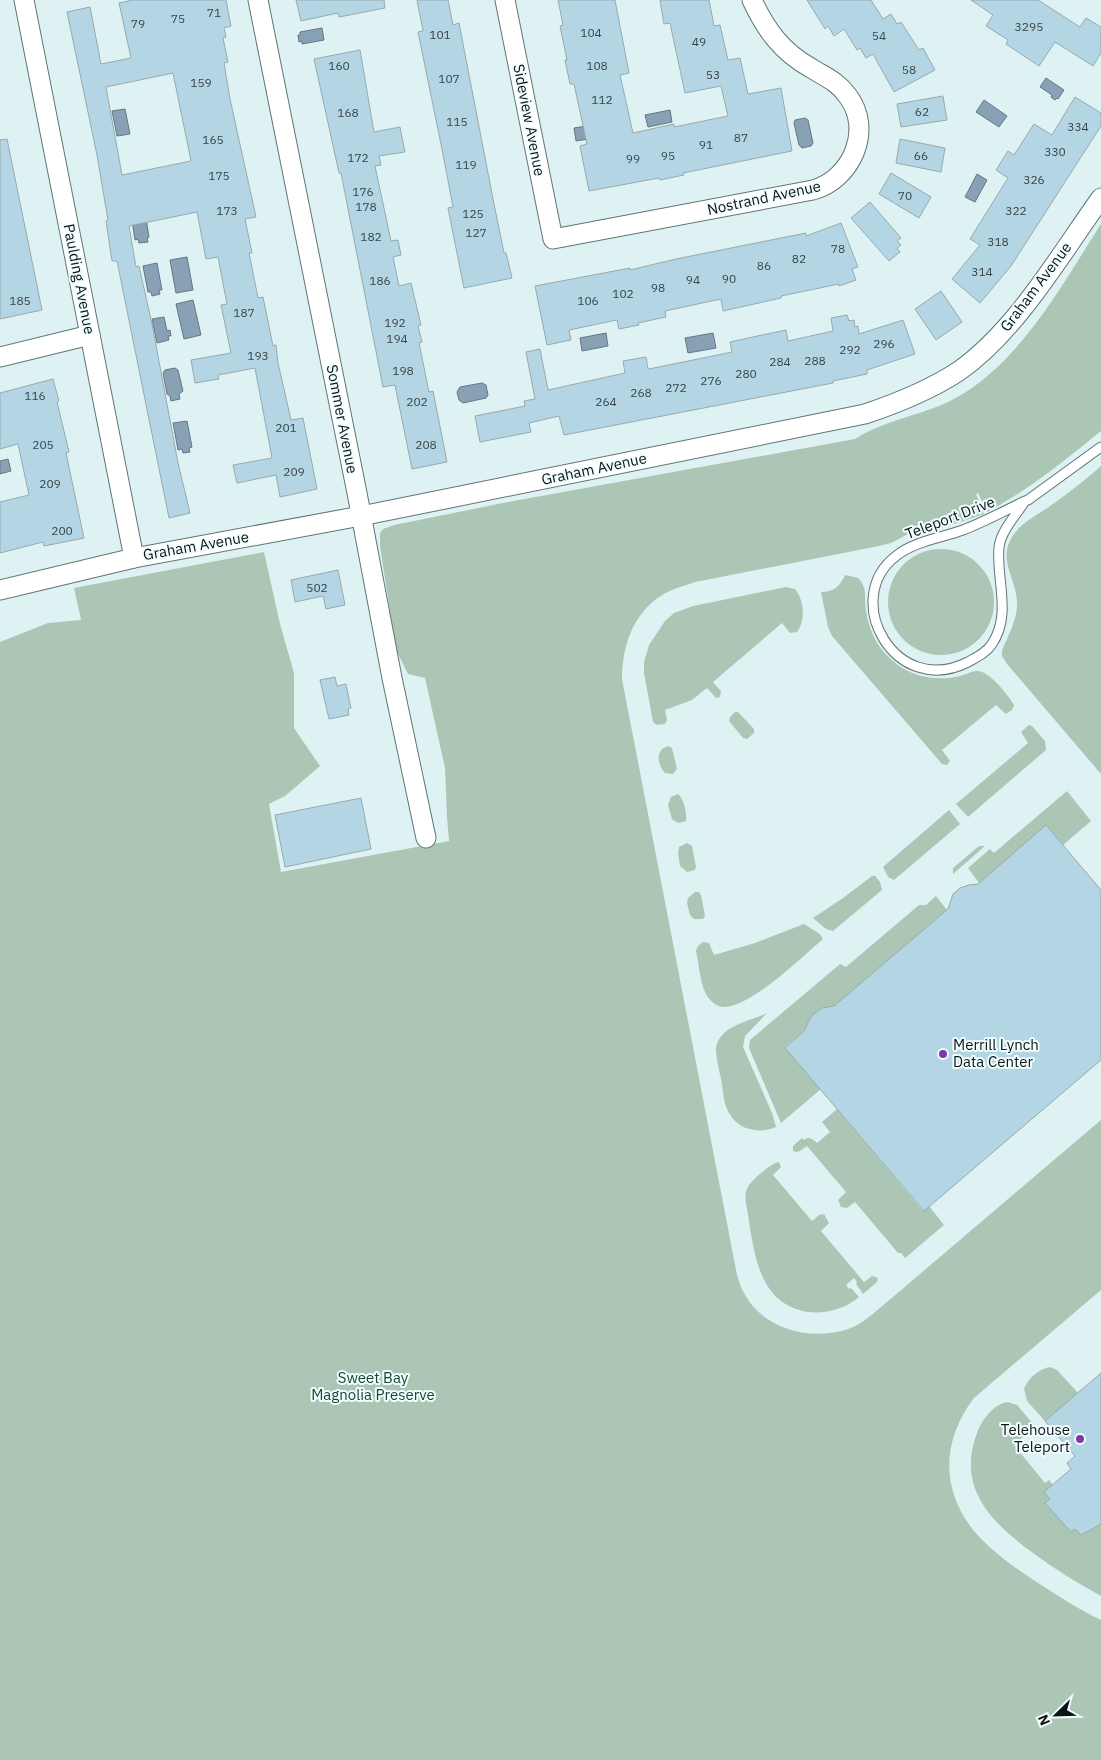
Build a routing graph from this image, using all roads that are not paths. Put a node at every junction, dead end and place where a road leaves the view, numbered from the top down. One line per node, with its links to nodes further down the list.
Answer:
1 (24, 0): 7 (street, Paulding Avenue)
2 (258, 0): 11 (street, Sommer Avenue)
3 (505, 0): 6 (street, Sideview Avenue)
4 (752, 0): 6 (street, Nostrand Avenue)
5 (1101, 198): 11 (street, Graham Avenue)
6 (553, 239)
7 (90, 335): 8 (street); 12 (street, Paulding Avenue)
8 (0, 357)
9 (1101, 447): 10 (lane, Teleport Drive)
10 (1025, 502): 10 (lane, Teleport Drive)
11 (361, 516): 12 (street, Graham Avenue); 14 (street, Sommer Avenue)
12 (134, 558): 13 (street, Graham Avenue)
13 (0, 590)
14 (426, 838)

